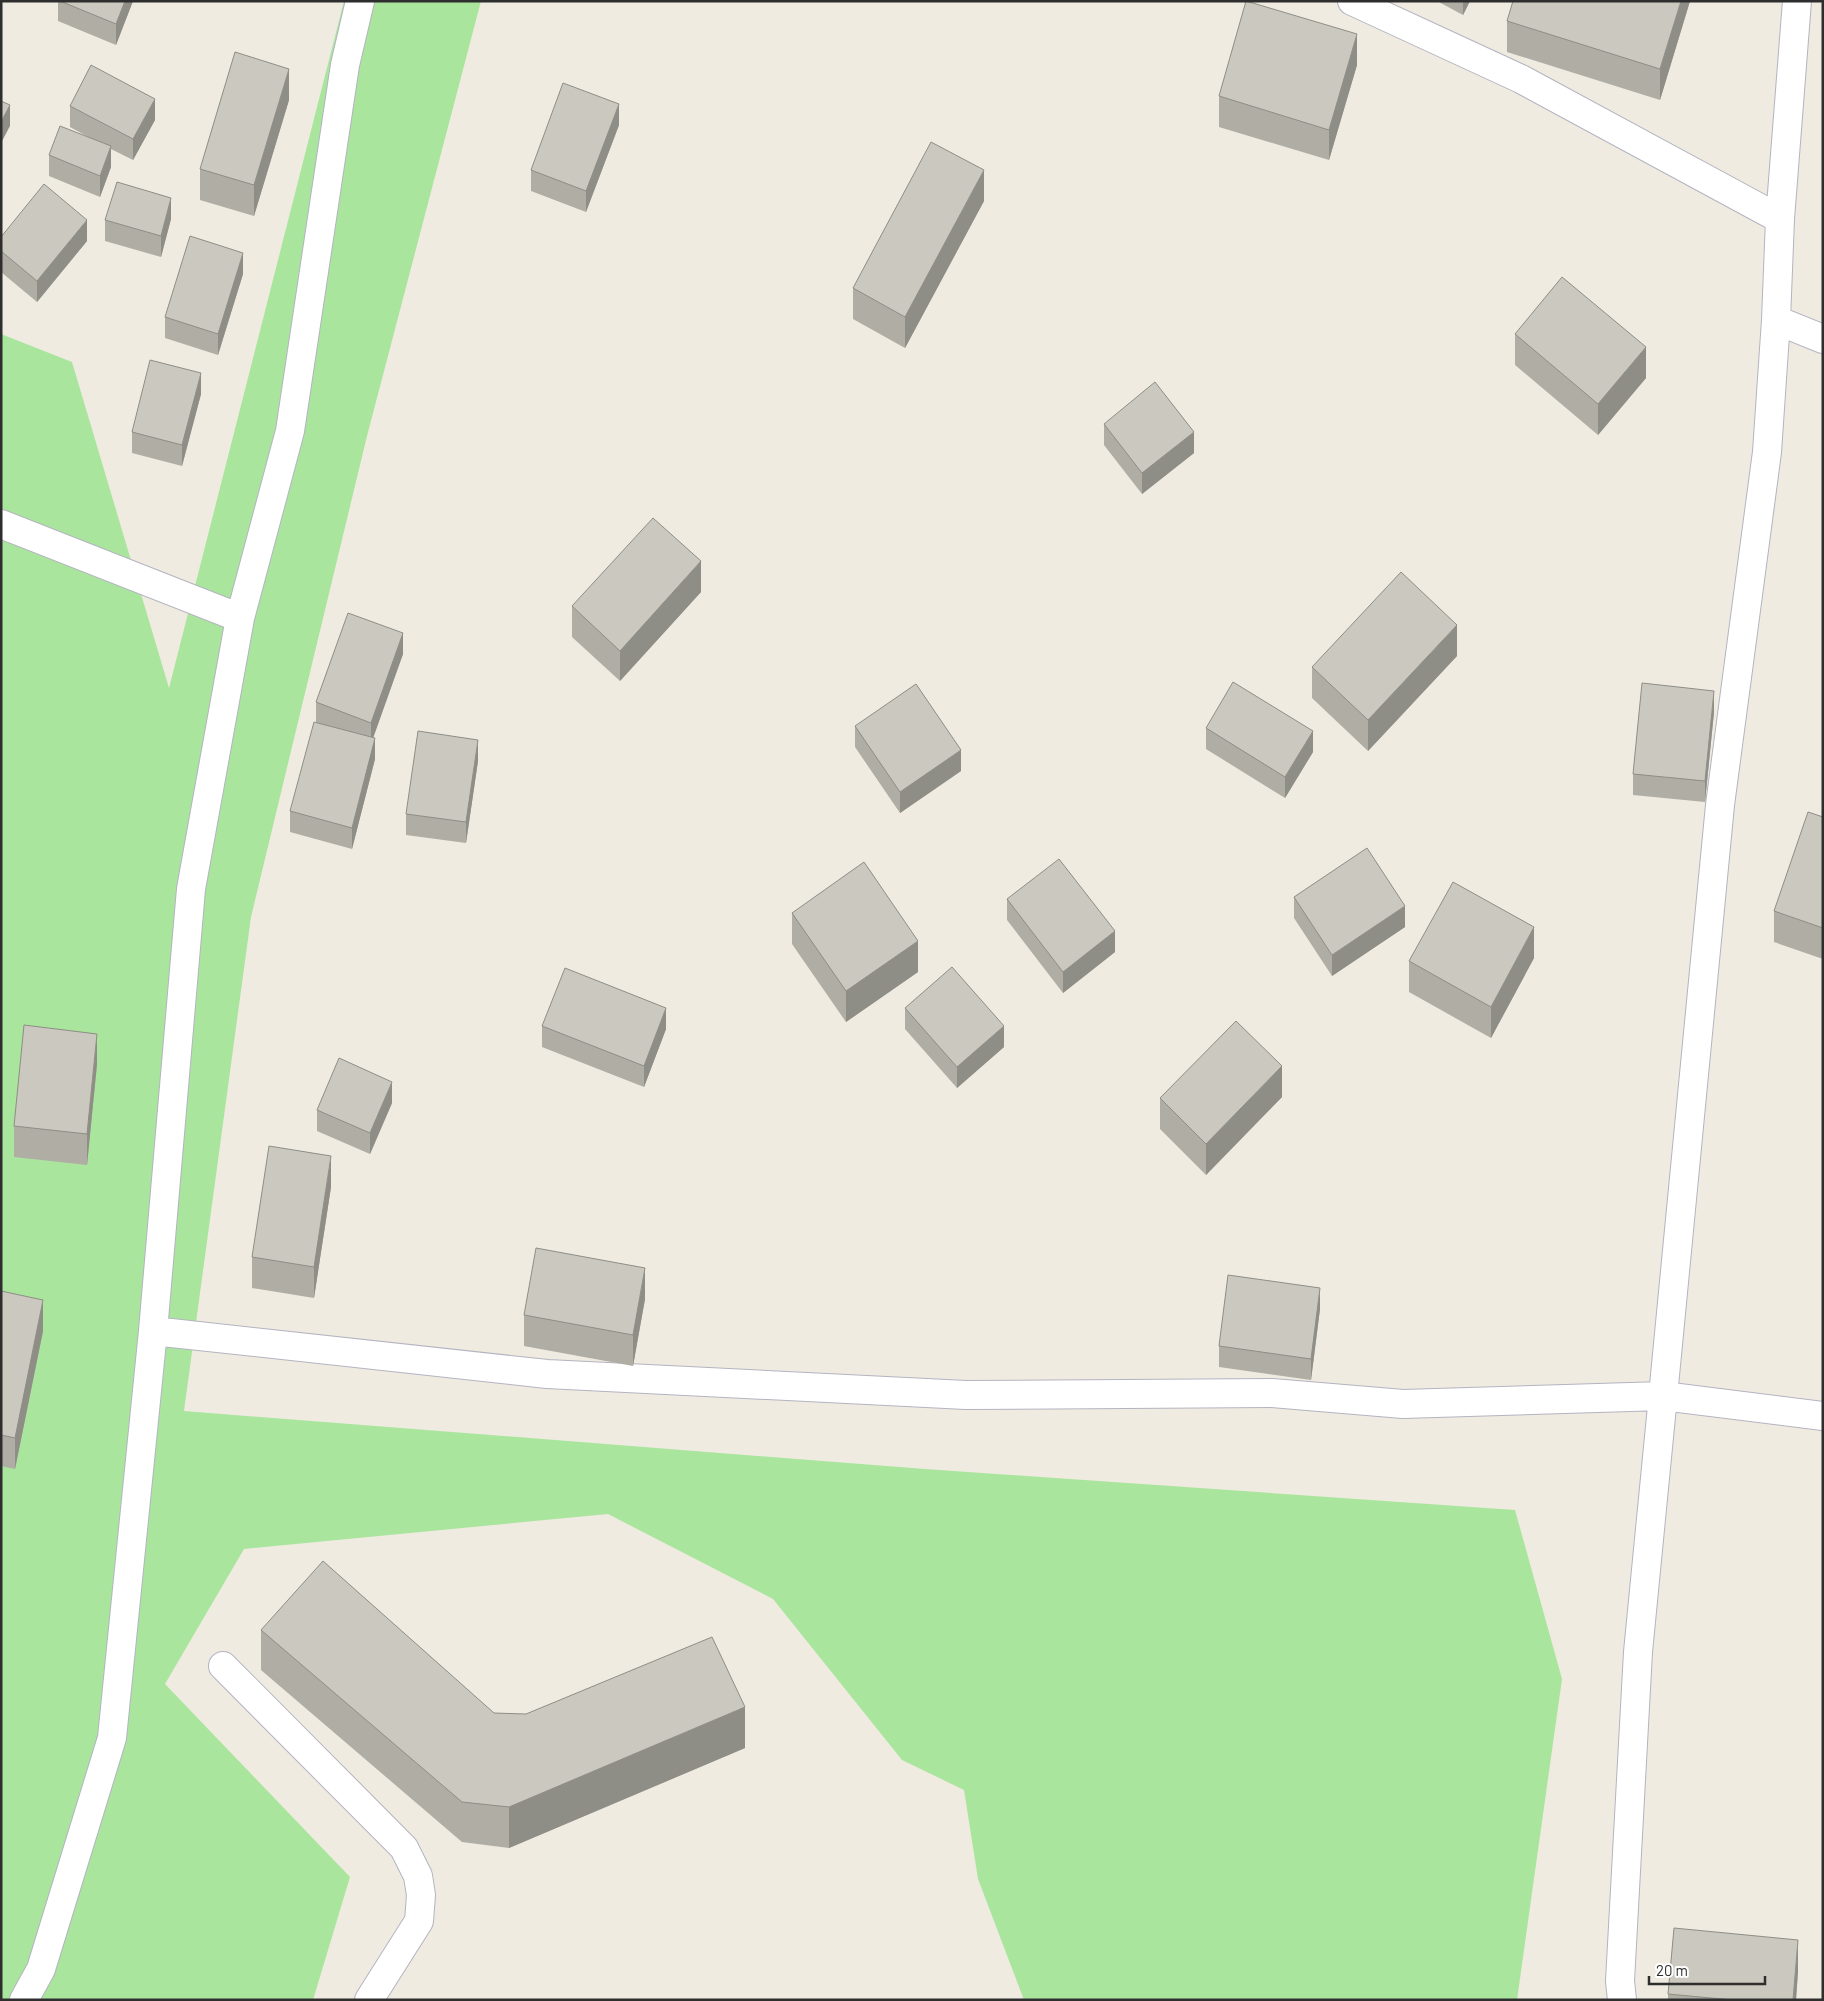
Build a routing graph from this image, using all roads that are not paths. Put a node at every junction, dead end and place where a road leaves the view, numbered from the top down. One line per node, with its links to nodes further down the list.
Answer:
1 (360, 1): 8 (street)
2 (1352, 1): 4 (street)
3 (1797, 1): 4 (street)
4 (1780, 220): 5 (street)
5 (1776, 320): 6 (street); 10 (street)
6 (1823, 339)
7 (1, 524): 8 (street)
8 (240, 618): 9 (street)
9 (153, 1331): 10 (street); 13 (street)
10 (1663, 1396): 11 (street); 15 (street)
11 (1823, 1416)
12 (223, 1666): 14 (street)
13 (24, 2000)
14 (369, 2000)
15 (1622, 2000)

